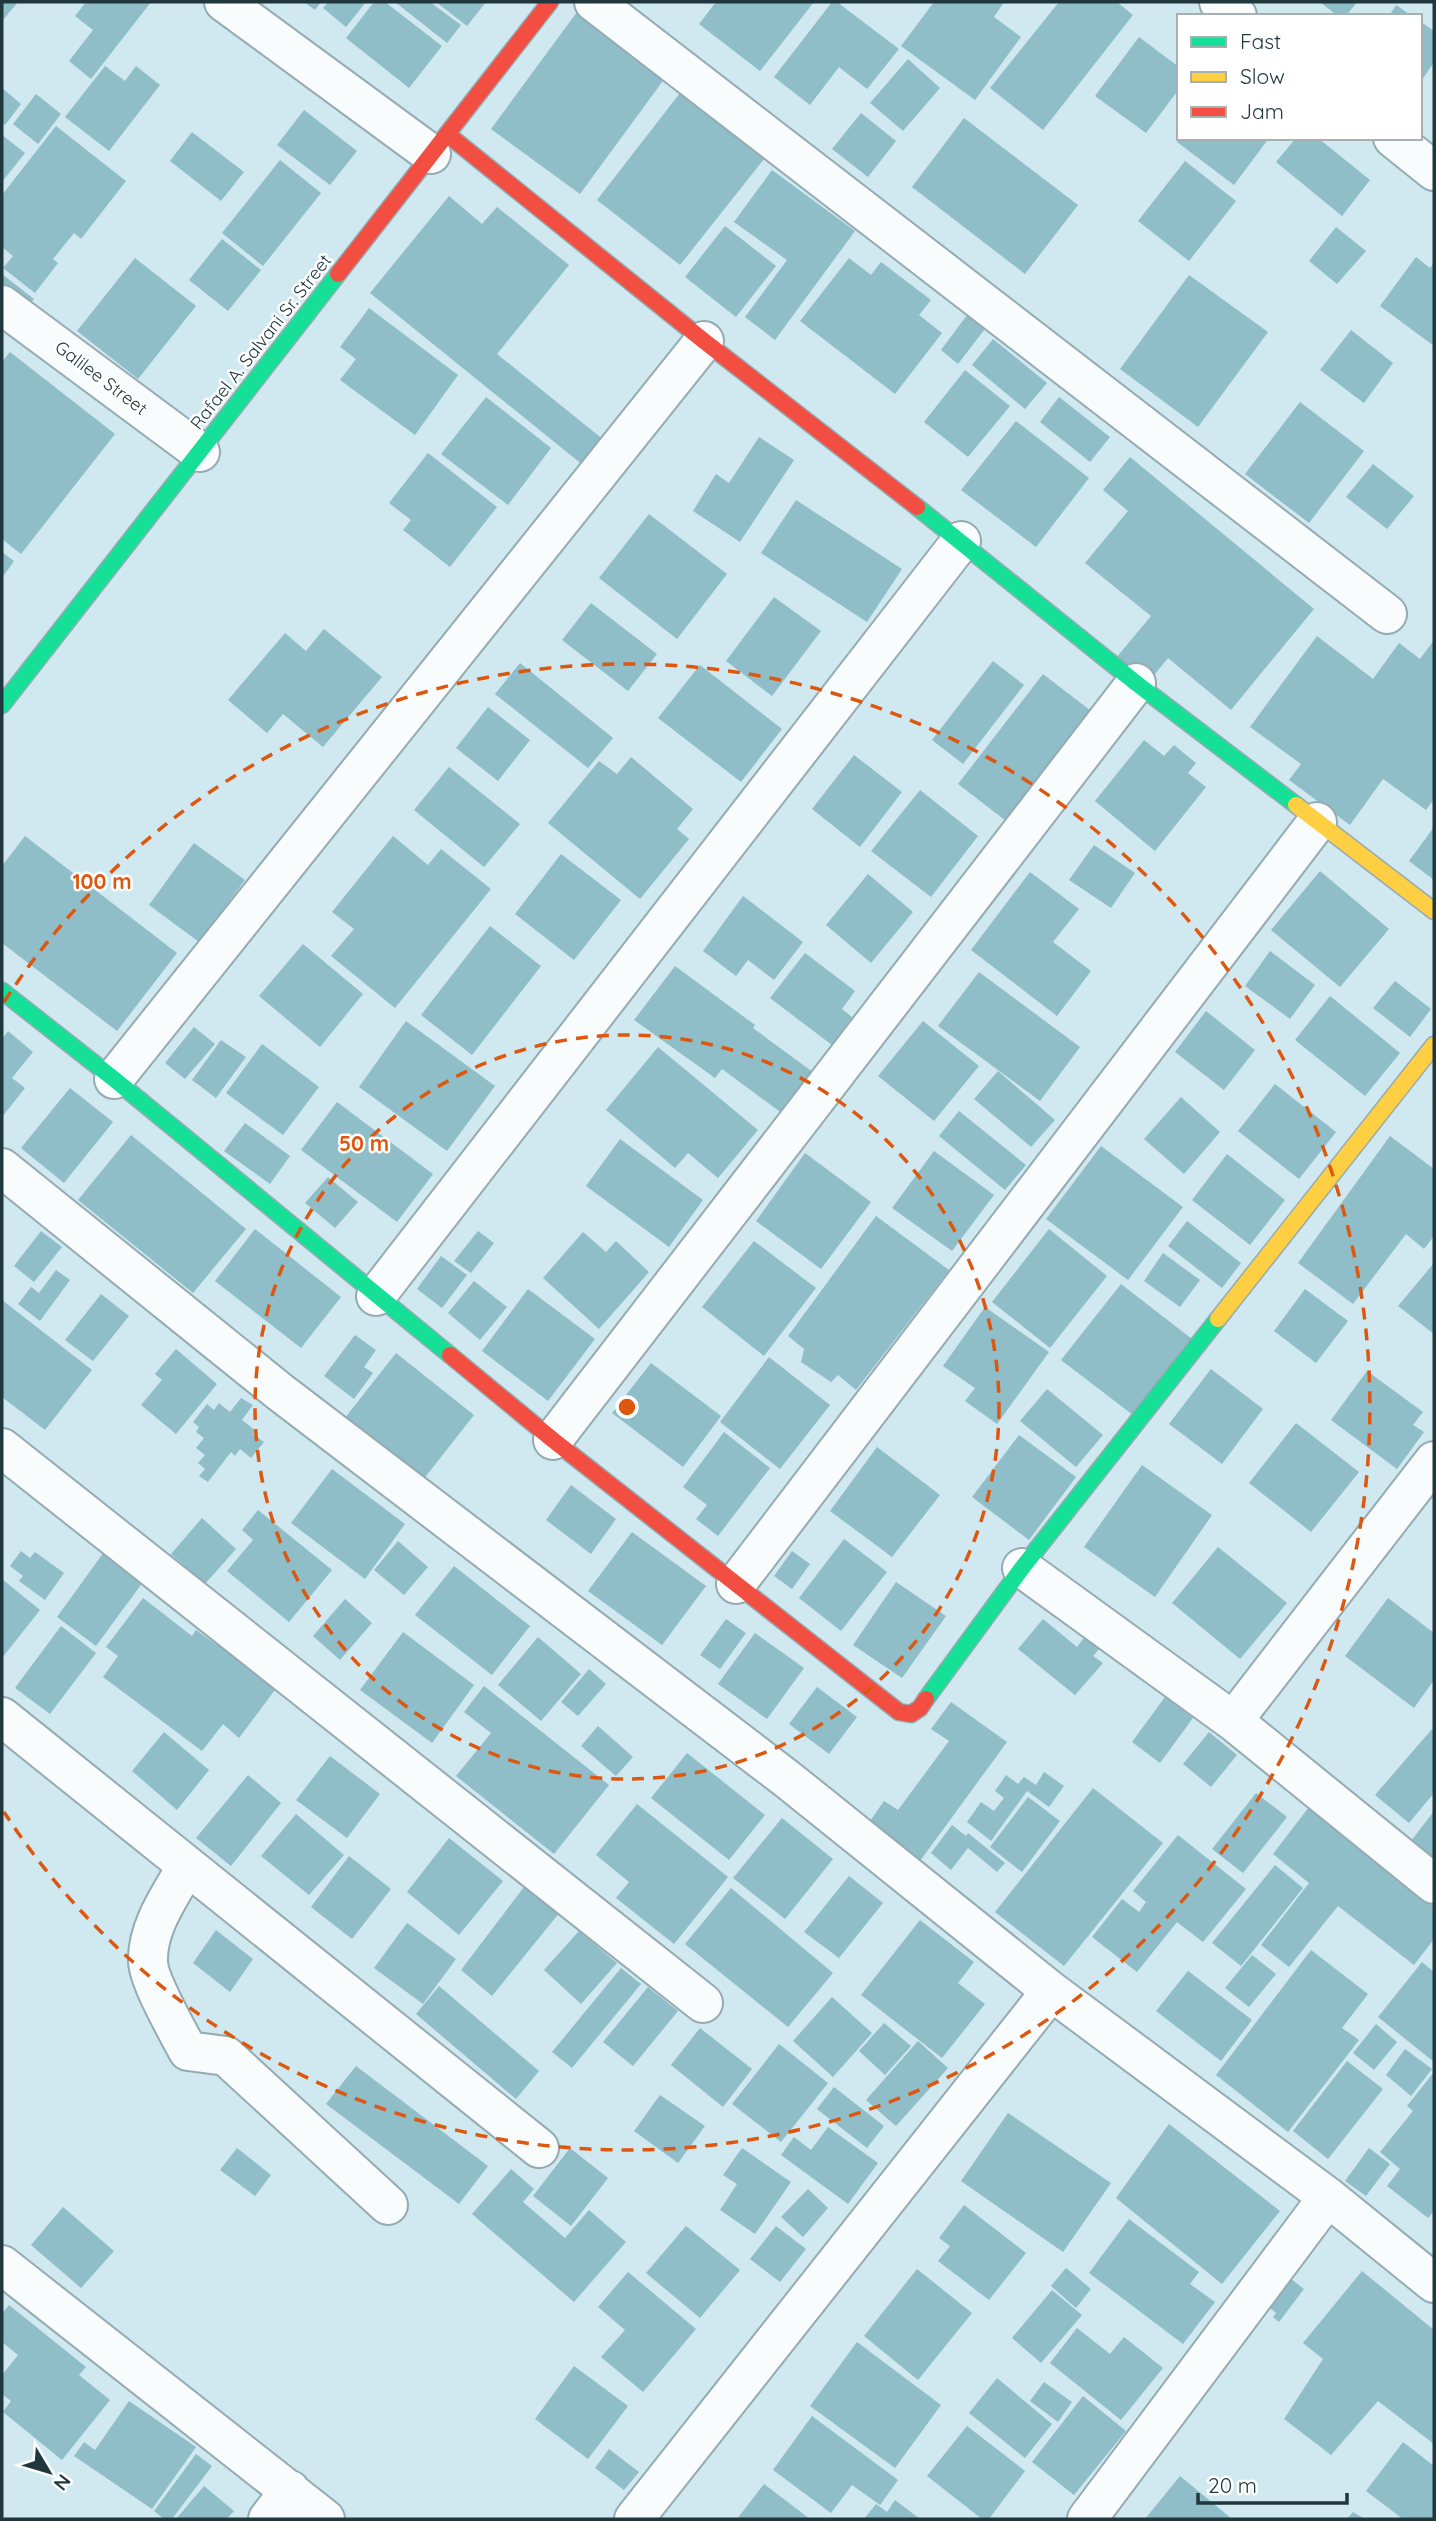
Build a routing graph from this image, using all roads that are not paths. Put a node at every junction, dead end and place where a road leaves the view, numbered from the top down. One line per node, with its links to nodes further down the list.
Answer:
1 (225, 2): 7 (street)
2 (551, 2): 7 (street, Rafael A. Salvani Sr. Street)
3 (594, 2): 13 (street)
4 (1219, 2): 5 (street)
5 (1234, 14)
6 (1395, 140): 8 (street)
7 (439, 144): 10 (street); 11 (street, Rafael A. Salvani Sr. Street)
8 (1434, 171)
9 (2, 305): 11 (street, Galilee Street)
10 (704, 341): 12 (street); 20 (street)
11 (200, 452): 15 (street, Rafael A. Salvani Sr. Street)
12 (961, 541): 14 (street); 22 (street)
13 (1387, 614)
14 (1136, 683): 16 (street); 23 (street)
15 (2, 705)
16 (1317, 822): 17 (street); 27 (street)
17 (1434, 911)
18 (2, 991): 20 (street)
19 (1434, 1045): 26 (street)
20 (114, 1079): 22 (street)
21 (2, 1168): 32 (street)
22 (376, 1297): 23 (street)
23 (553, 1440): 27 (street)
24 (2, 1448): 33 (street)
25 (1434, 1461): 29 (street)
26 (1022, 1568): 27 (street); 29 (street)
27 (736, 1584)
28 (2, 1717): 30 (street)
29 (1233, 1721): 31 (street)
30 (187, 1866): 34 (street); 36 (street)
31 (1434, 1884)
32 (1051, 1991): 35 (street); 41 (street)
33 (703, 2003)
34 (539, 2148)
35 (1328, 2197): 38 (street); 42 (street)
36 (388, 2205)
37 (2, 2265): 39 (street)
38 (1434, 2283)
39 (279, 2505): 40 (street)
40 (325, 2519)
41 (634, 2519)
42 (1087, 2519)

